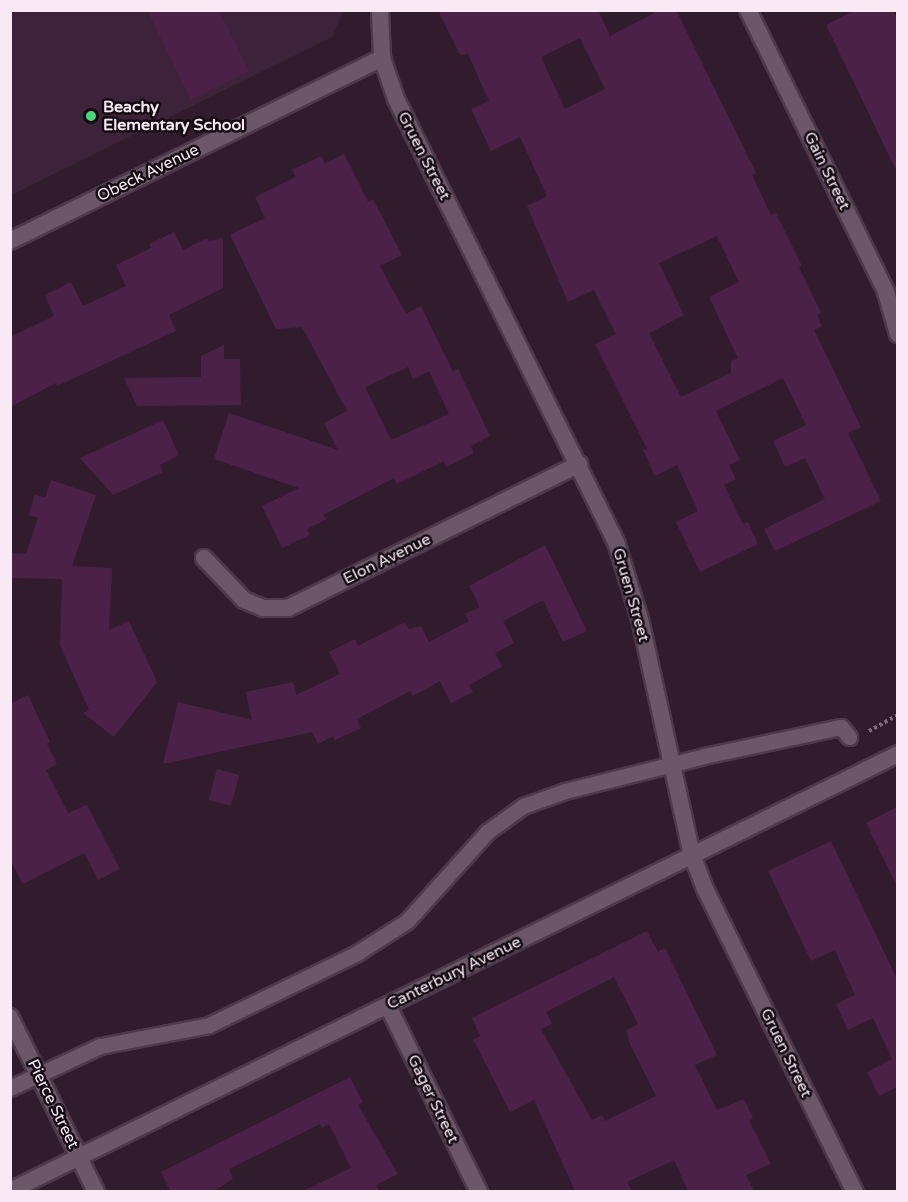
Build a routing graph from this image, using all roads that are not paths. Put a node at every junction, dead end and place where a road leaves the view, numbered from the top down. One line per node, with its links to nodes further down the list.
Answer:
1 (380, 10): 3 (street, Gruen Street)
2 (748, 10): 5 (street, Gain Street)
3 (382, 58): 4 (street, Obeck Avenue); 6 (street, Gruen Street)
4 (10, 241)
5 (897, 334)
6 (579, 464): 7 (street, Elon Avenue); 10 (street, Gruen Street)
7 (204, 558)
8 (849, 737): 10 (lane)
9 (897, 754): 11 (street, Canterbury Avenue)
10 (672, 763): 11 (street, Gruen Street); 14 (lane)
11 (692, 855): 12 (street, Canterbury Avenue); 20 (street, Gruen Street)
12 (388, 1006): 16 (street, Canterbury Avenue); 19 (street, Gager Street)
13 (10, 1017): 14 (street, Pierce Street)
14 (39, 1076): 15 (lane); 16 (street, Pierce Street)
15 (10, 1088)
16 (79, 1158): 17 (street, Canterbury Avenue); 18 (street, Pierce Street)
17 (10, 1191)
18 (96, 1191)
19 (478, 1191)
20 (855, 1191)

